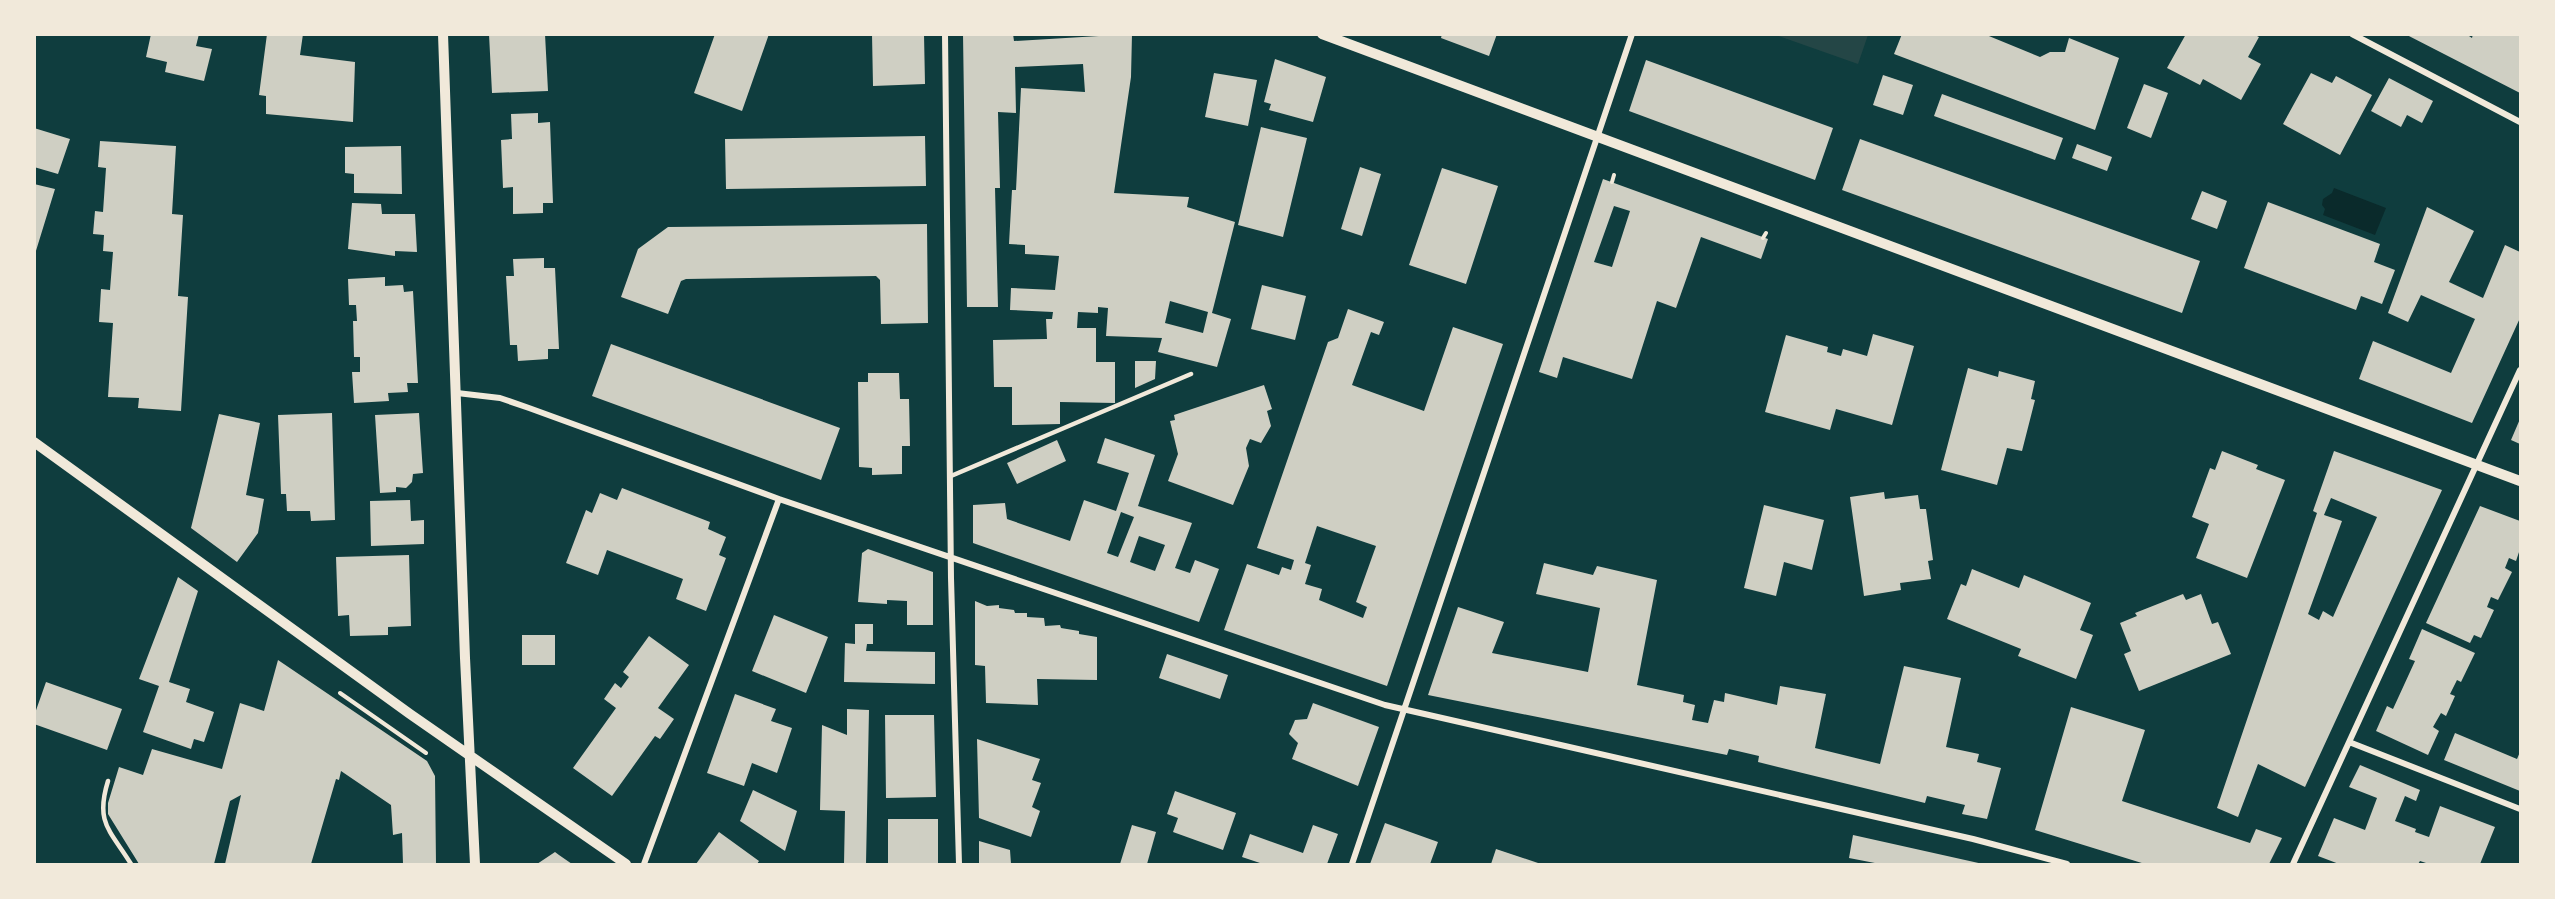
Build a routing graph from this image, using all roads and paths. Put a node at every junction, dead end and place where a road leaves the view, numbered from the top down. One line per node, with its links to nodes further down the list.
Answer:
1 (443, 34): 12 (street)
2 (945, 34): 15 (street)
3 (1322, 34): 7 (street)
4 (1632, 34): 7 (street)
5 (2352, 34): 6 (street)
6 (2520, 122)
7 (1597, 137): 14 (street); 20 (street)
8 (1614, 175): 9 (path)
9 (1611, 182)
10 (2520, 370): 14 (street)
11 (1191, 375): 15 (lane)
12 (457, 393): 17 (street); 23 (street)
13 (34, 442): 23 (street)
14 (2477, 464): 16 (street); 21 (street)
15 (951, 476): 18 (street)
16 (2520, 481)
17 (779, 499): 18 (street); 29 (street)
18 (951, 556): 20 (street); 30 (street)
19 (340, 693): 22 (path)
20 (1403, 710): 31 (street); 32 (street)
21 (2349, 742): 25 (street); 33 (street)
22 (426, 753)
23 (469, 756): 27 (street); 28 (street)
24 (108, 781): 26 (lane)
25 (2520, 809)
26 (131, 864)
27 (475, 864)
28 (626, 864)
29 (644, 864)
30 (959, 864)
31 (1352, 864)
32 (2067, 864)
33 (2293, 864)

